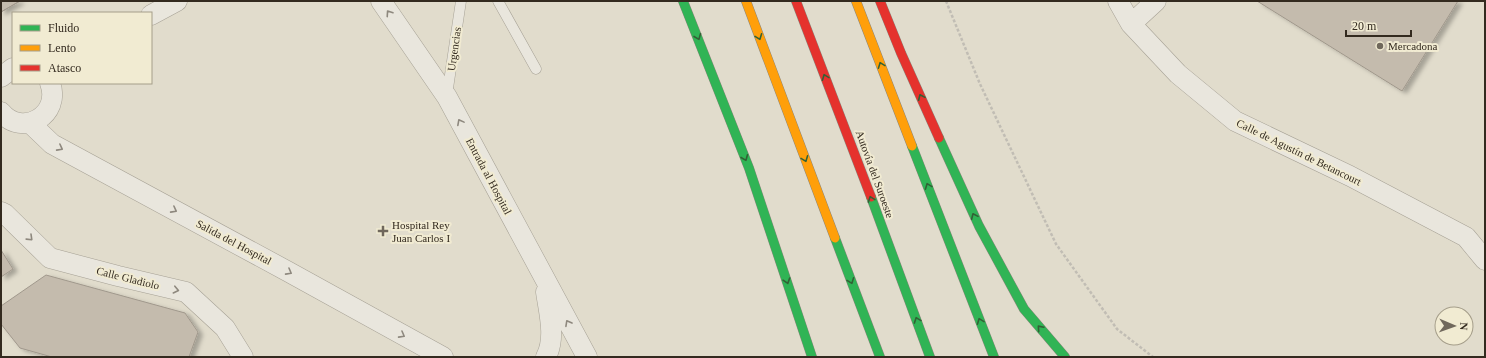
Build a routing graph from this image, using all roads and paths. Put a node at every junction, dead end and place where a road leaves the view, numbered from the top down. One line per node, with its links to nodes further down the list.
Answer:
1 (177, 1): 13 (street)
2 (381, 1): 19 (street, Entrada al Hospital, one-way to 2)
3 (461, 1): 19 (lane, Urgencias)
4 (498, 1): 16 (lane)
5 (683, 1): 29 (highway, one-way to 29)
6 (746, 1): 30 (highway, one-way to 30)
7 (796, 1): 31 (highway, Autovía del Suroeste, one-way to 7)
8 (856, 1): 32 (highway, one-way to 8)
9 (880, 1): 33 (highway, one-way to 9)
10 (946, 1): 34 (path)
11 (1118, 1): 14 (street, Calle de Agustín de Betancourt)
12 (1156, 1): 14 (street)
13 (152, 14)
14 (1131, 24): 23 (street, Calle de Agustín de Betancourt)
15 (12, 69): 17 (street)
16 (536, 69)
17 (1, 77)
18 (50, 84): 21 (street)
19 (447, 98): 24 (street, Entrada al Hospital, one-way to 19)
20 (2, 114): 21 (street)
21 (30, 123): 26 (street, Salida del Hospital, one-way to 26)
22 (1, 212): 25 (street, Calle Gladiolo, one-way to 25)
23 (1485, 260)
24 (544, 279): 27 (street); 28 (street, Entrada al Hospital, one-way to 24)
25 (243, 357)
26 (442, 357)
27 (546, 357)
28 (586, 357)
29 (812, 357)
30 (880, 357)
31 (930, 357)
32 (994, 357)
33 (1065, 357)
34 (1153, 357)

